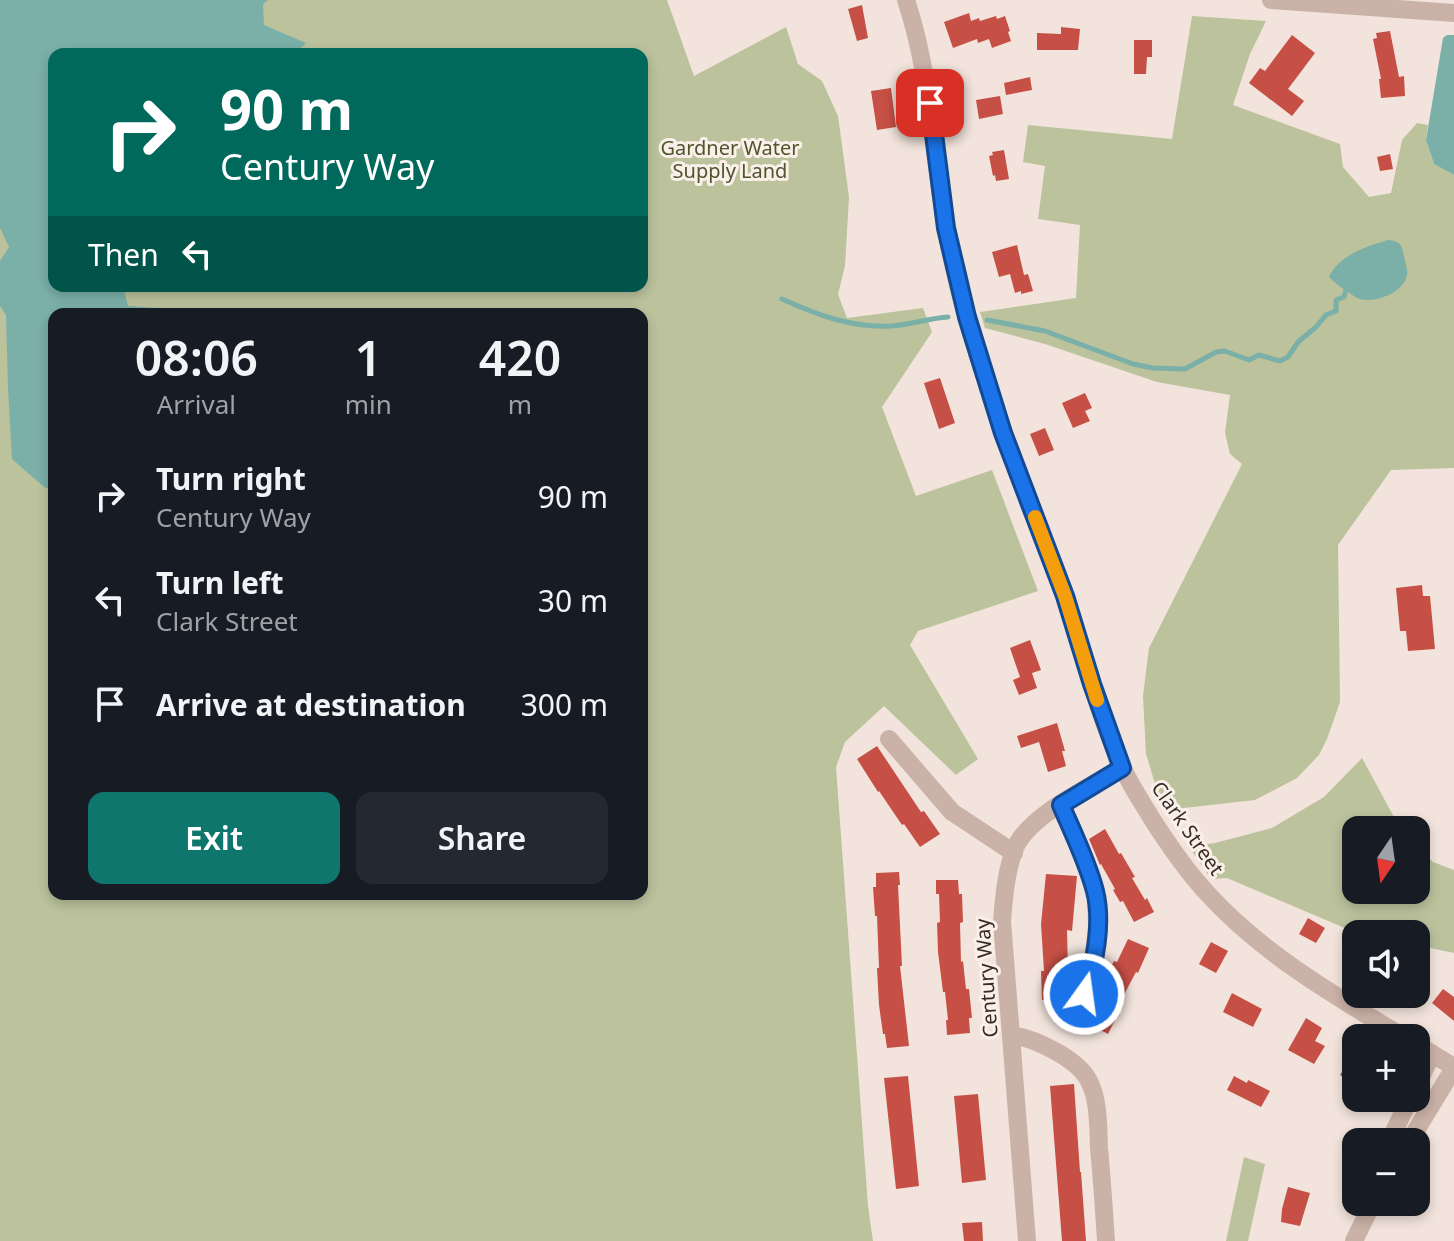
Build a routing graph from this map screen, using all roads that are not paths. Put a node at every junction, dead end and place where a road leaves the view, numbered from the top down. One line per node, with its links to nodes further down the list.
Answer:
1 (906, 0): 5 (street, Clark Street)
2 (1271, 0): 3 (street)
3 (1454, 13)
4 (889, 739): 7 (street)
5 (1122, 768): 6 (street, Century Way); 9 (street, Clark Street)
6 (1061, 805): 7 (street, Century Way); 8 (street)
7 (1014, 853): 10 (street, Century Way)
8 (1076, 1016)
9 (1383, 1024)
10 (1011, 1035): 16 (street, Century Way); 17 (street)
11 (1430, 1053): 12 (street)
12 (1454, 1068): 13 (street)
13 (1418, 1128)
14 (1355, 1216): 18 (street)
15 (1366, 1216): 19 (street)
16 (1027, 1241)
17 (1106, 1241)
18 (1346, 1241)
19 (1354, 1241)

